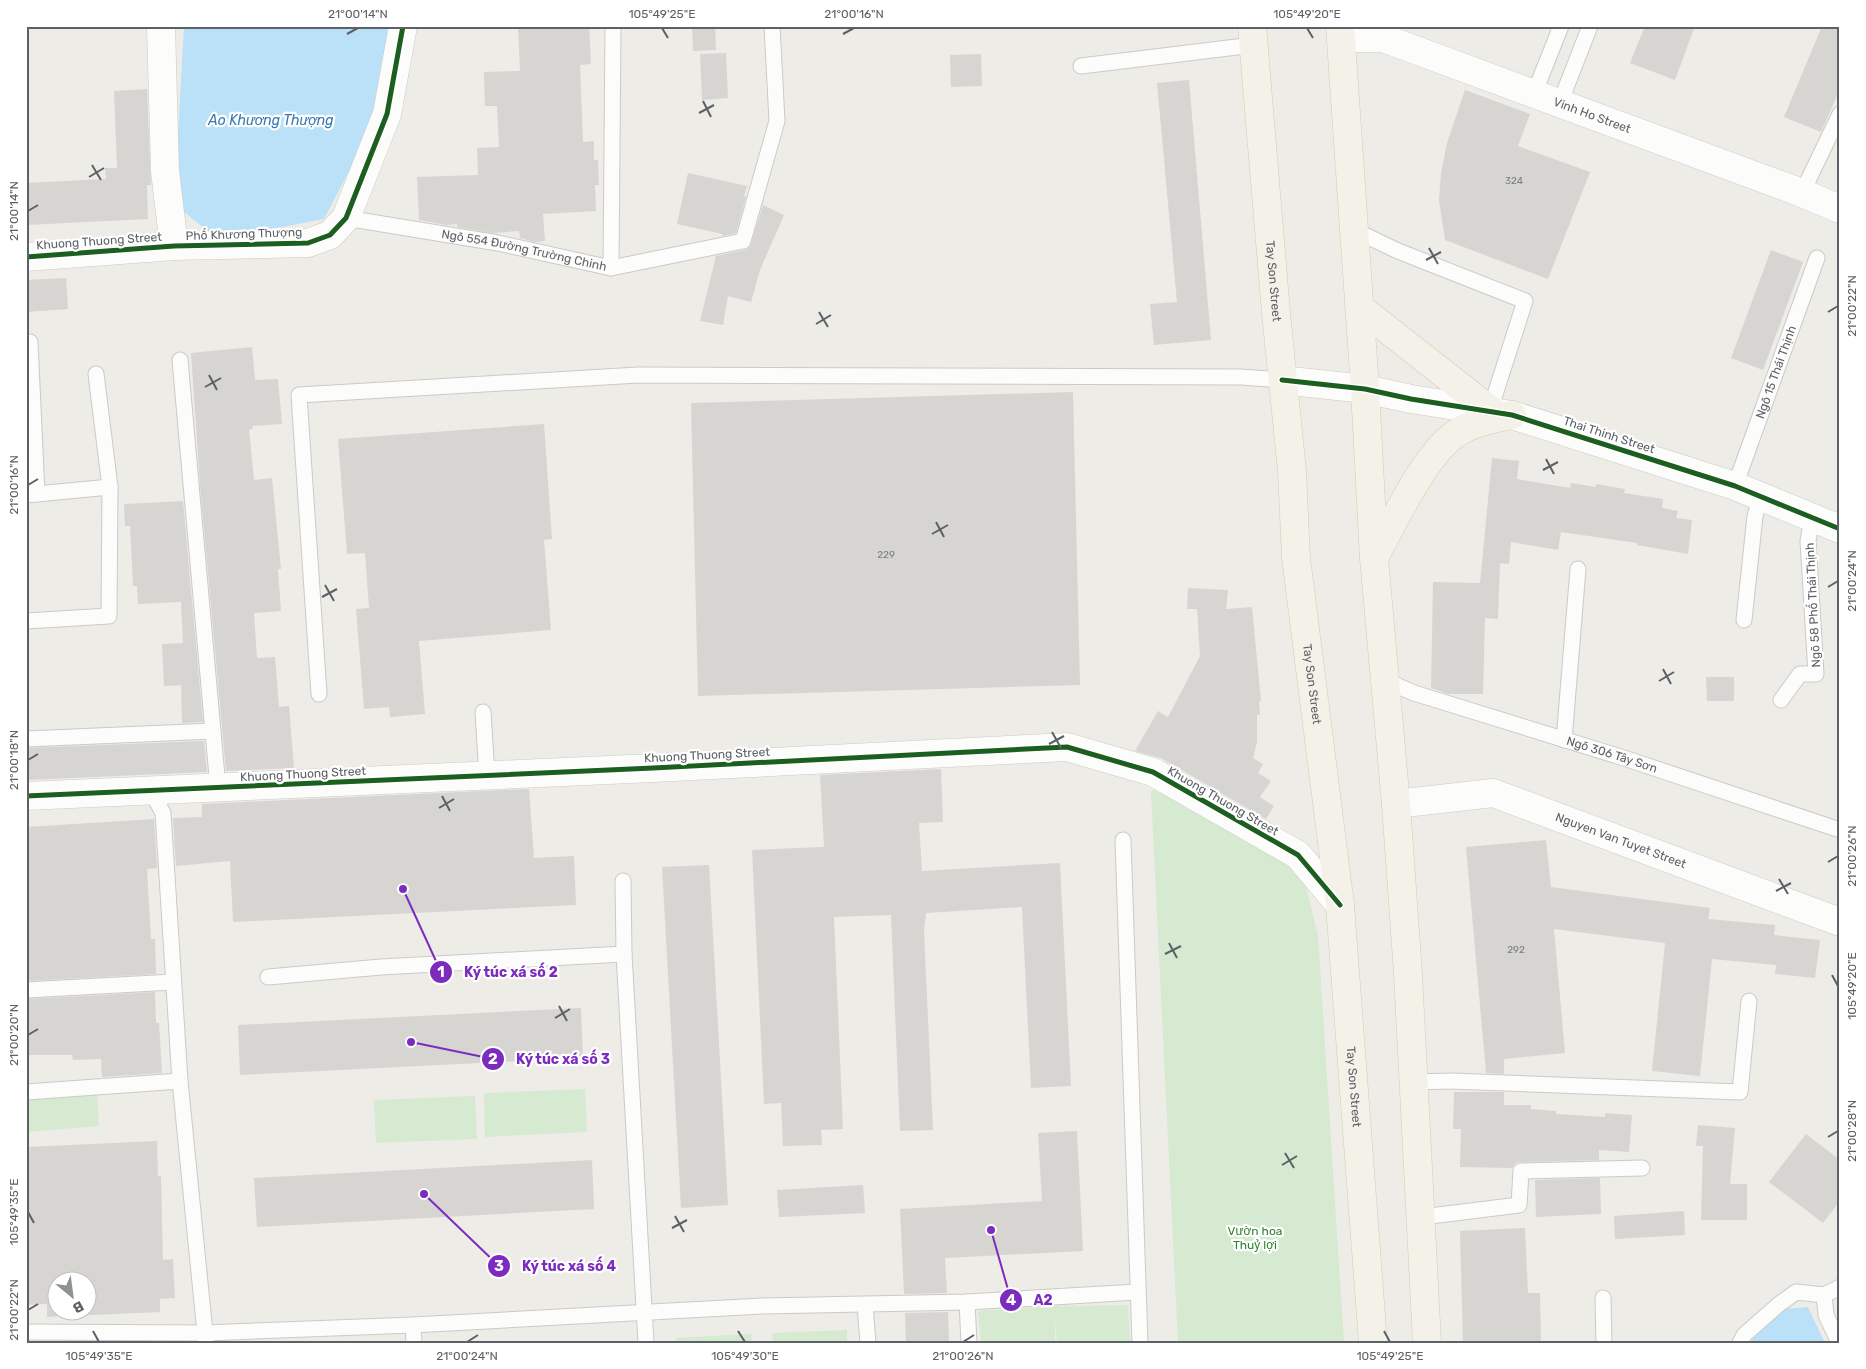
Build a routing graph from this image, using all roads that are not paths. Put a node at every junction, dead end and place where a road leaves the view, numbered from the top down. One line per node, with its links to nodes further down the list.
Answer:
1 (161, 26): 17 (street, Khuong Thuong Street)
2 (403, 26): 15 (street, Phố Khương Thượng)
3 (613, 26): 20 (lane, Ngõ 554 Đường Trường Chinh)
4 (772, 26): 20 (lane)
5 (1561, 26): 10 (lane)
6 (1590, 26): 11 (lane)
7 (1341, 32): 10 (street, Vinh Ho Street); 16 (main road)
8 (1253, 36): 9 (lane); 25 (main road, Tay Son Street)
9 (1080, 66)
10 (1534, 94): 11 (street, Vinh Ho Street)
11 (1560, 103): 13 (street, Vinh Ho Street)
12 (1840, 114): 13 (lane)
13 (1802, 192): 14 (street, Vinh Ho Street)
14 (1840, 208)
15 (346, 218): 17 (street, Phố Khương Thượng); 20 (lane, Ngõ 554 Đường Trường Chinh)
16 (1354, 230): 21 (main road); 27 (lane)
17 (174, 246): 18 (street, Khuong Thuong Street)
18 (26, 257)
19 (1816, 258): 28 (lane, Ngõ 15 Thái Thịnh)
20 (611, 268)
21 (1360, 308): 26 (main road); 27 (main road)
22 (30, 342): 30 (lane)
23 (180, 360): 42 (lane)
24 (96, 374): 29 (lane)
25 (1282, 380): 26 (street, Thai Thinh Street); 39 (lane); 53 (main road, Tay Son Street)
26 (1365, 389): 27 (street, Thai Thinh Street); 34 (main road)
27 (1501, 412): 28 (street, Thai Thinh Street); 34 (main road)
28 (1735, 486): 31 (street, Thai Thinh Street)
29 (110, 487): 30 (lane); 37 (lane)
30 (32, 494)
31 (1761, 496): 32 (street, Thai Thinh Street); 36 (lane)
32 (1812, 518): 33 (street, Thai Thinh Street); 40 (lane, Ngõ 58 Phố Thái Thịnh)
33 (1840, 529)
34 (1374, 558): 38 (main road)
35 (1578, 569): 44 (lane)
36 (1744, 620)
37 (26, 621)
38 (1384, 680): 44 (lane, Ngõ 306 Tây Sơn); 49 (main road)
39 (319, 694)
40 (1781, 700)
41 (483, 712): 45 (lane)
42 (213, 731): 43 (lane); 46 (lane)
43 (26, 739)
44 (1564, 740): 50 (lane, Ngõ 306 Tây Sơn)
45 (487, 776): 46 (street, Khuong Thuong Street); 53 (street, Khuong Thuong Street)
46 (218, 788): 48 (street, Khuong Thuong Street)
47 (26, 796): 48 (street, Khuong Thuong Street)
48 (162, 798): 57 (lane)
49 (1396, 804): 54 (street, Nguyen Van Tuyet Street); 61 (main road)
50 (1840, 830)
51 (1123, 840): 66 (lane)
52 (623, 881): 55 (lane)
53 (1340, 905): 80 (main road, Tay Son Street)
54 (1840, 922)
55 (624, 954): 56 (lane); 71 (lane)
56 (268, 977)
57 (172, 982): 58 (lane); 60 (lane)
58 (26, 990)
59 (1749, 1001): 61 (lane)
60 (180, 1081): 62 (lane); 74 (lane)
61 (1413, 1082): 64 (main road)
62 (26, 1092)
63 (1642, 1168): 64 (lane)
64 (1422, 1217): 81 (main road)
65 (1840, 1287): 67 (lane)
66 (1137, 1292): 69 (lane); 79 (lane)
67 (1824, 1294): 83 (lane); 84 (lane)
68 (1603, 1298): 82 (lane)
69 (967, 1302): 70 (lane); 78 (lane)
70 (865, 1305): 71 (lane); 77 (lane)
71 (644, 1313): 72 (lane); 76 (lane)
72 (413, 1325): 74 (lane); 75 (lane)
73 (26, 1332): 74 (lane)
74 (206, 1338)
75 (414, 1343)
76 (646, 1343)
77 (868, 1343)
78 (969, 1343)
79 (1140, 1343)
80 (1373, 1343)
81 (1427, 1343)
82 (1604, 1343)
83 (1740, 1343)
84 (1839, 1343)

